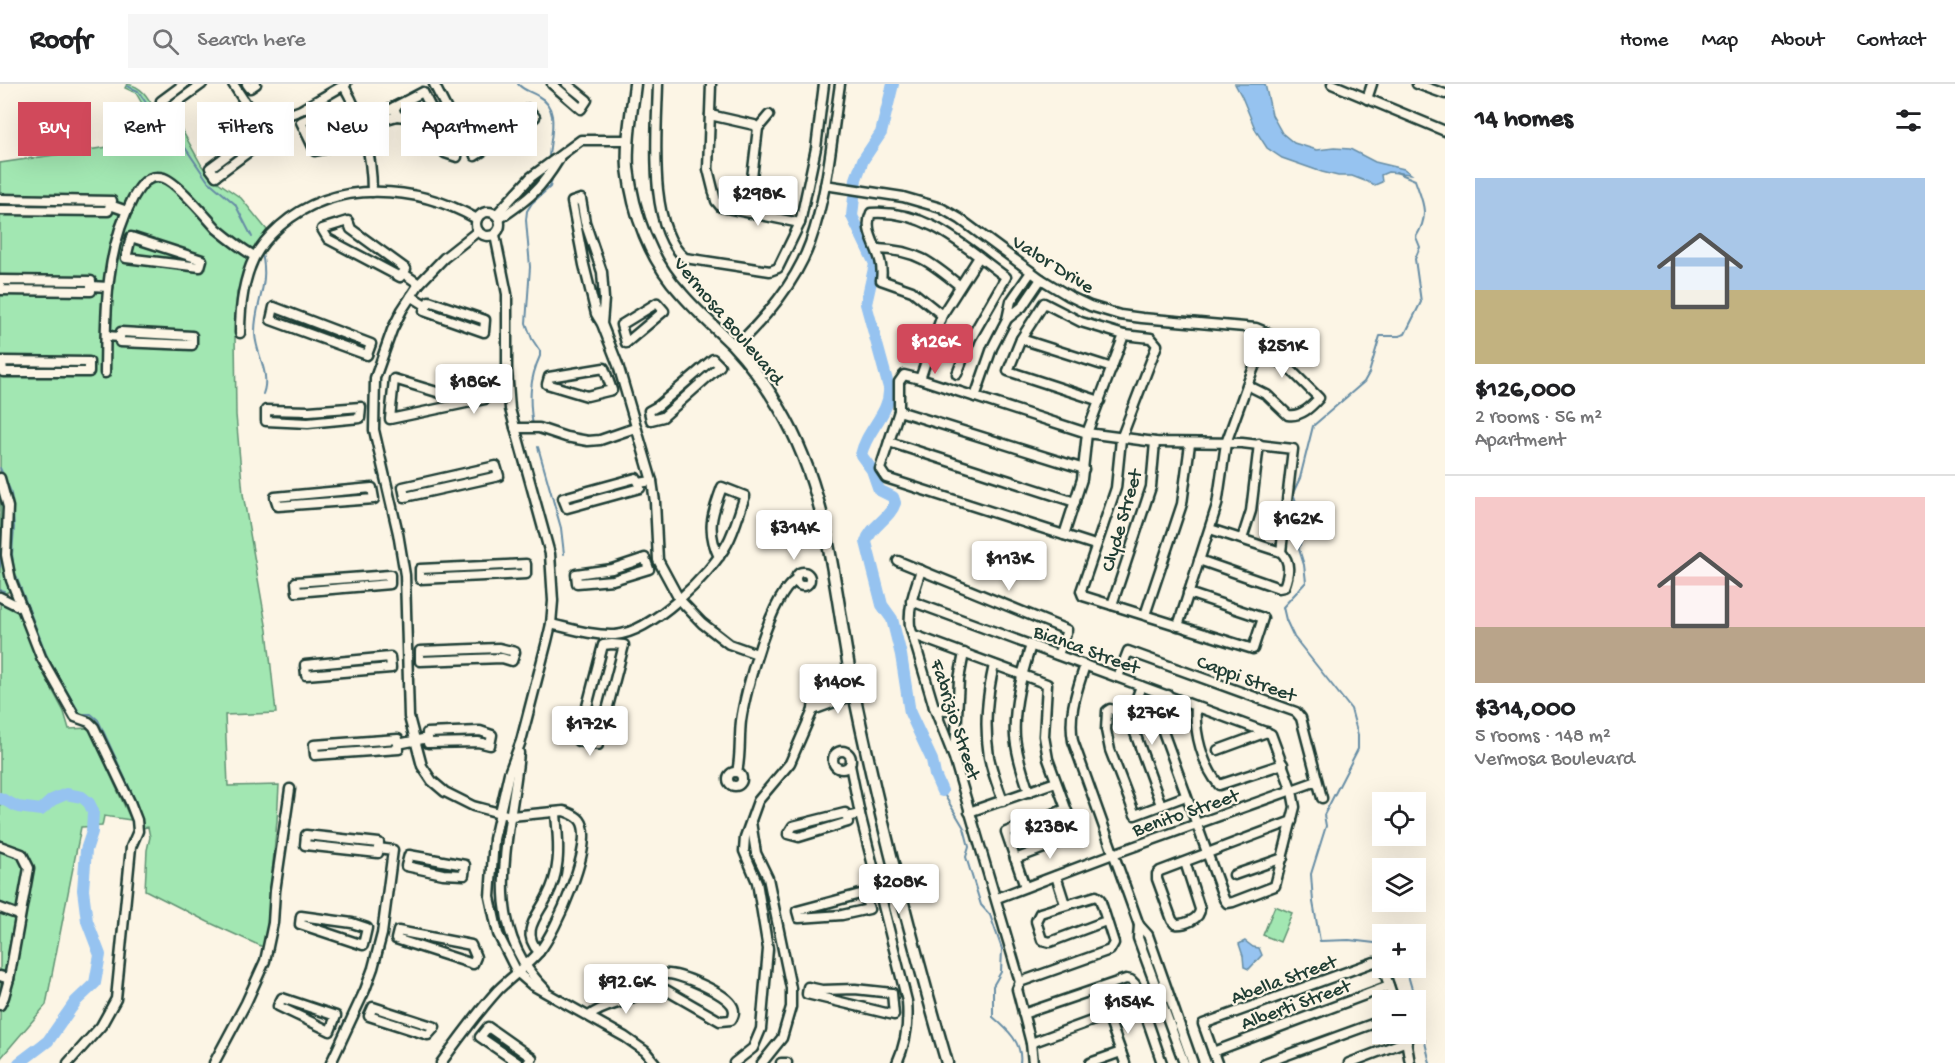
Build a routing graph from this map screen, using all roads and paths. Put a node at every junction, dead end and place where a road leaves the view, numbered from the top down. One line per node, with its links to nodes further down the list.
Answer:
1 (184, 84): 2 (street)
2 (202, 84)
3 (247, 84): 4 (street); 17 (street)
4 (256, 84)
5 (434, 84): 19 (street)
6 (552, 84): 7 (street)
7 (567, 84)
8 (635, 84): 32 (main road, Vermosa Boulevard)
9 (658, 84): 44 (street)
10 (711, 84): 26 (street)
11 (824, 84): 44 (street)
12 (840, 84): 35 (street)
13 (1332, 84): 20 (street)
14 (1372, 84): 20 (street)
15 (1417, 84): 18 (street)
16 (345, 85): 24 (street); 36 (street)
17 (235, 87): 21 (street)
18 (1445, 94)
19 (440, 97): 22 (street); 23 (street)
20 (1367, 99): 31 (street)
21 (245, 102)
22 (428, 102): 22 (street)
23 (442, 102)
24 (301, 110): 25 (street); 28 (street)
25 (294, 113)
26 (710, 115): 29 (street); 41 (street)
27 (769, 115): 29 (street)
28 (306, 120)
29 (758, 128): 41 (street)
30 (258, 131): 30 (street)
31 (1445, 131)
32 (629, 140): 34 (street); 74 (main road, Vermosa Boulevard)
33 (473, 151): 33 (street)
34 (561, 156): 42 (street); 42 (street)
35 (825, 186): 54 (street, Valor Drive); 74 (street)
36 (372, 192): 43 (street); 50 (street)
37 (0, 199): 38 (street)
38 (110, 205): 39 (street); 40 (street)
39 (0, 210)
40 (127, 211): 47 (street); 50 (street)
41 (748, 211): 44 (street)
42 (498, 217): 43 (street); 46 (street)
43 (477, 219): 45 (street)
44 (800, 223)
45 (478, 231): 46 (street); 57 (street)
46 (495, 235): 95 (street)
47 (115, 244): 48 (street); 60 (street)
48 (128, 247): 48 (street)
49 (877, 249): 51 (street); 59 (street); 63 (street)
50 (254, 256): 66 (street)
51 (979, 257): 59 (street); 77 (street)
52 (599, 264): 53 (street); 53 (street); 65 (street)
53 (584, 265): 65 (street)
54 (1031, 272): 56 (street, Valor Drive); 64 (street)
55 (403, 273): 55 (street); 57 (street)
56 (1041, 279): 64 (street); 78 (street, Valor Drive)
57 (419, 284): 61 (street)
58 (91, 286): 58 (street); 60 (street)
59 (960, 286): 63 (street)
60 (108, 287): 69 (street)
61 (411, 296): 62 (street); 76 (street)
62 (427, 306): 62 (street)
63 (942, 315): 73 (street)
64 (1007, 319): 88 (street)
65 (602, 324): 72 (street)
66 (240, 333)
67 (623, 333): 67 (street); 72 (street)
68 (1124, 335): 71 (street); 80 (street); 97 (street)
69 (106, 336): 70 (street); 79 (street)
70 (120, 337): 70 (street)
71 (1021, 339): 80 (street); 89 (street)
72 (609, 341): 81 (street)
73 (931, 345): 77 (street); 84 (street)
74 (735, 347): 149 (main road, Vermosa Boulevard)
75 (369, 350): 75 (street); 76 (street)
76 (382, 355): 86 (street)
77 (963, 356): 82 (street)
78 (1307, 357)
79 (89, 367): 79 (street)
80 (1112, 368): 89 (street)
81 (621, 373): 83 (street); 94 (street)
82 (957, 374)
83 (607, 378): 83 (street)
84 (920, 380): 88 (street); 90 (street)
85 (1247, 385): 85 (street); 100 (street)
86 (374, 395): 87 (street); 91 (street)
87 (391, 398): 87 (street)
88 (975, 398): 96 (street)
89 (1100, 401): 96 (street)
90 (899, 411): 98 (street); 103 (street)
91 (374, 412): 92 (street); 108 (street)
92 (361, 413): 92 (street)
93 (650, 415): 93 (street); 94 (street)
94 (634, 423): 95 (street); 105 (street)
95 (514, 428): 133 (street)
96 (1087, 433): 97 (street); 103 (street)
97 (1121, 439): 99 (street); 114 (street)
98 (889, 442): 110 (street); 112 (street)
99 (1155, 442): 101 (street); 130 (street, Clyde Street)
100 (1226, 443): 101 (street); 102 (street); 111 (street)
101 (1190, 444): 132 (street)
102 (1259, 444): 113 (street); 115 (street)
103 (1084, 470): 110 (street)
104 (0, 478): 131 (street)
105 (652, 480): 106 (street); 117 (street)
106 (639, 483): 106 (street)
107 (404, 491): 107 (street); 108 (street)
108 (387, 493): 109 (street); 123 (street)
109 (373, 494): 109 (street)
110 (1075, 502): 112 (street)
111 (1210, 529): 113 (street); 118 (street)
112 (1064, 535): 114 (street)
113 (1242, 539): 115 (street)
114 (1095, 545): 130 (street)
115 (1281, 552): 118 (street)
116 (719, 557): 116 (street); 128 (street)
117 (658, 560): 120 (street); 128 (street)
118 (1199, 560): 126 (street)
119 (898, 561): 121 (street)
120 (647, 564): 120 (street)
121 (921, 570): 129 (street, Fabrizio Street); 141 (street)
122 (420, 574): 122 (street); 123 (street)
123 (405, 577): 124 (street); 143 (street)
124 (390, 579): 124 (street)
125 (796, 580): 140 (street)
126 (1188, 592): 134 (street); 134 (street)
127 (0, 597): 131 (street)
128 (679, 599): 135 (street); 140 (street)
129 (911, 601): 136 (street, Fabrizio Street); 138 (street, Bianca Street)
130 (1112, 605): 132 (street)
131 (22, 608): 248 (street)
132 (1145, 615): 134 (street)
133 (551, 624): 135 (street); 161 (street)
134 (1178, 626)
135 (615, 635): 137 (street)
136 (914, 635): 139 (street); 155 (street, Fabrizio Street)
137 (612, 644): 137 (street)
138 (1031, 645): 141 (street, Bianca Street); 147 (street)
139 (964, 653): 145 (street); 153 (street)
140 (757, 654): 167 (street)
141 (1058, 655): 146 (street, Bianca Street)
142 (420, 657): 142 (street); 143 (street)
143 (407, 659): 144 (street); 160 (street)
144 (390, 662): 144 (street)
145 (994, 665): 147 (street); 175 (street)
146 (1085, 665): 148 (street, Bianca Street); 190 (street)
147 (1022, 675): 169 (street); 172 (street)
148 (1118, 677): 150 (street, Bianca Street); 168 (street, Cappi Street)
149 (851, 679): 151 (main road, Vermosa Boulevard); 156 (street)
150 (1142, 686): 152 (street, Bianca Street); 157 (street)
151 (855, 695): 156 (street); 260 (main road, Vermosa Boulevard)
152 (1167, 695): 154 (street, Bianca Street); 173 (street)
153 (958, 702): 155 (street); 164 (street)
154 (1196, 706): 158 (street, Bianca Street); 165 (street)
155 (934, 707): 164 (street, Fabrizio Street)
156 (813, 710): 183 (street)
157 (1131, 714): 176 (street); 176 (street)
158 (1268, 732): 163 (street); 165 (street)
159 (428, 738): 159 (street); 160 (street)
160 (415, 740): 162 (street); 179 (street)
161 (521, 741): 179 (street); 182 (street)
162 (398, 744): 162 (street)
163 (1218, 750)
164 (954, 758): 178 (street, Fabrizio Street)
165 (1283, 764): 171 (street)
166 (850, 765): 181 (street)
167 (737, 772)
168 (1317, 781): 171 (street, Benito Street); 174 (street, Cappi Street)
169 (1056, 782): 172 (street); 177 (street)
170 (290, 789): 249 (street)
171 (1292, 791): 185 (street); 186 (street, Benito Street)
172 (1029, 792): 175 (street)
173 (1186, 796): 176 (street); 186 (street)
174 (1322, 798)
175 (1003, 801): 178 (street)
176 (1161, 805)
177 (1065, 809): 193 (street); 193 (street)
178 (969, 812): 202 (street, Fabrizio Street)
179 (500, 813): 182 (street); 219 (street)
180 (556, 813): 182 (street); 215 (street); 215 (street)
181 (860, 814): 184 (street); 201 (street)
182 (511, 816): 217 (street)
183 (751, 817): 198 (street); 199 (street)
184 (847, 817): 184 (street)
185 (1292, 820): 189 (street); 192 (street)
186 (1196, 824): 189 (street); 190 (street, Benito Street)
187 (0, 846): 206 (street)
188 (378, 848): 188 (street); 191 (street)
189 (1208, 852): 192 (street); 195 (street)
190 (1113, 854): 197 (street, Benito Street); 208 (street)
191 (393, 858): 194 (street); 211 (street)
192 (1283, 858): 196 (street)
193 (1015, 859): 200 (street)
194 (408, 861): 194 (street)
195 (1185, 862): 195 (street)
196 (1234, 875)
197 (1056, 876): 200 (street, Benito Street); 204 (street)
198 (768, 878): 199 (street); 212 (street)
199 (757, 882): 213 (street)
200 (1025, 887): 202 (street, Benito Street)
201 (881, 897): 203 (street); 228 (street)
202 (997, 898): 223 (street, Fabrizio Street)
203 (867, 901): 203 (street)
204 (1065, 904): 207 (street); 207 (street)
205 (0, 908): 206 (street)
206 (19, 915): 222 (street)
207 (1106, 921): 223 (street)
208 (1139, 925): 214 (street); 216 (street)
209 (397, 935): 209 (street); 211 (street)
210 (365, 936): 210 (street); 211 (street)
211 (381, 938): 232 (street)
212 (782, 947): 213 (street); 256 (street)
213 (768, 949): 255 (street)
214 (1154, 951): 216 (street); 266 (street)
215 (539, 952): 217 (street)
216 (1144, 955): 265 (street)
217 (525, 965): 219 (street); 227 (street)
218 (1372, 968): 246 (street, Abella Street)
219 (518, 972): 227 (street); 238 (street)
220 (0, 976): 222 (street)
221 (1386, 978): 224 (street)
222 (9, 979): 231 (street)
223 (1020, 982): 234 (street, Fabrizio Street)
224 (1389, 986): 226 (street); 246 (street, Alberti Street)
225 (646, 989): 225 (street); 235 (street)
226 (1390, 990)
227 (553, 997): 235 (street)
228 (907, 1001): 230 (street); 259 (street)
229 (1141, 1003): 234 (street); 236 (street); 264 (street)
230 (894, 1004): 230 (street)
231 (0, 1005)
232 (357, 1009): 233 (street); 240 (street)
233 (371, 1012): 233 (street)
234 (1023, 1014): 242 (street, Fabrizio Street)
235 (590, 1016): 254 (street)
236 (1108, 1016): 242 (street); 245 (street)
237 (334, 1023): 237 (street); 240 (street)
238 (470, 1023): 241 (street); 251 (street)
239 (1372, 1024): 268 (street)
240 (348, 1028): 250 (street)
241 (485, 1031): 252 (street); 253 (street)
242 (1031, 1043): 261 (street, Fabrizio Street)
243 (1395, 1044): 247 (street)
244 (1407, 1044): 270 (street)
245 (1121, 1052): 262 (street); 263 (street)
246 (1213, 1052): 267 (street)
247 (1372, 1059): 269 (street)
248 (68, 1063)
249 (214, 1063)
250 (331, 1063)
251 (441, 1063)
252 (518, 1063)
253 (528, 1063)
254 (655, 1063)
255 (734, 1063)
256 (762, 1063)
257 (781, 1063): 258 (street)
258 (787, 1063)
259 (897, 1063)
260 (947, 1063)
261 (1033, 1063)
262 (1090, 1063)
263 (1125, 1063)
264 (1162, 1063)
265 (1184, 1063)
266 (1193, 1063)
267 (1217, 1063)
268 (1265, 1063)
269 (1349, 1063)
270 (1410, 1063)

